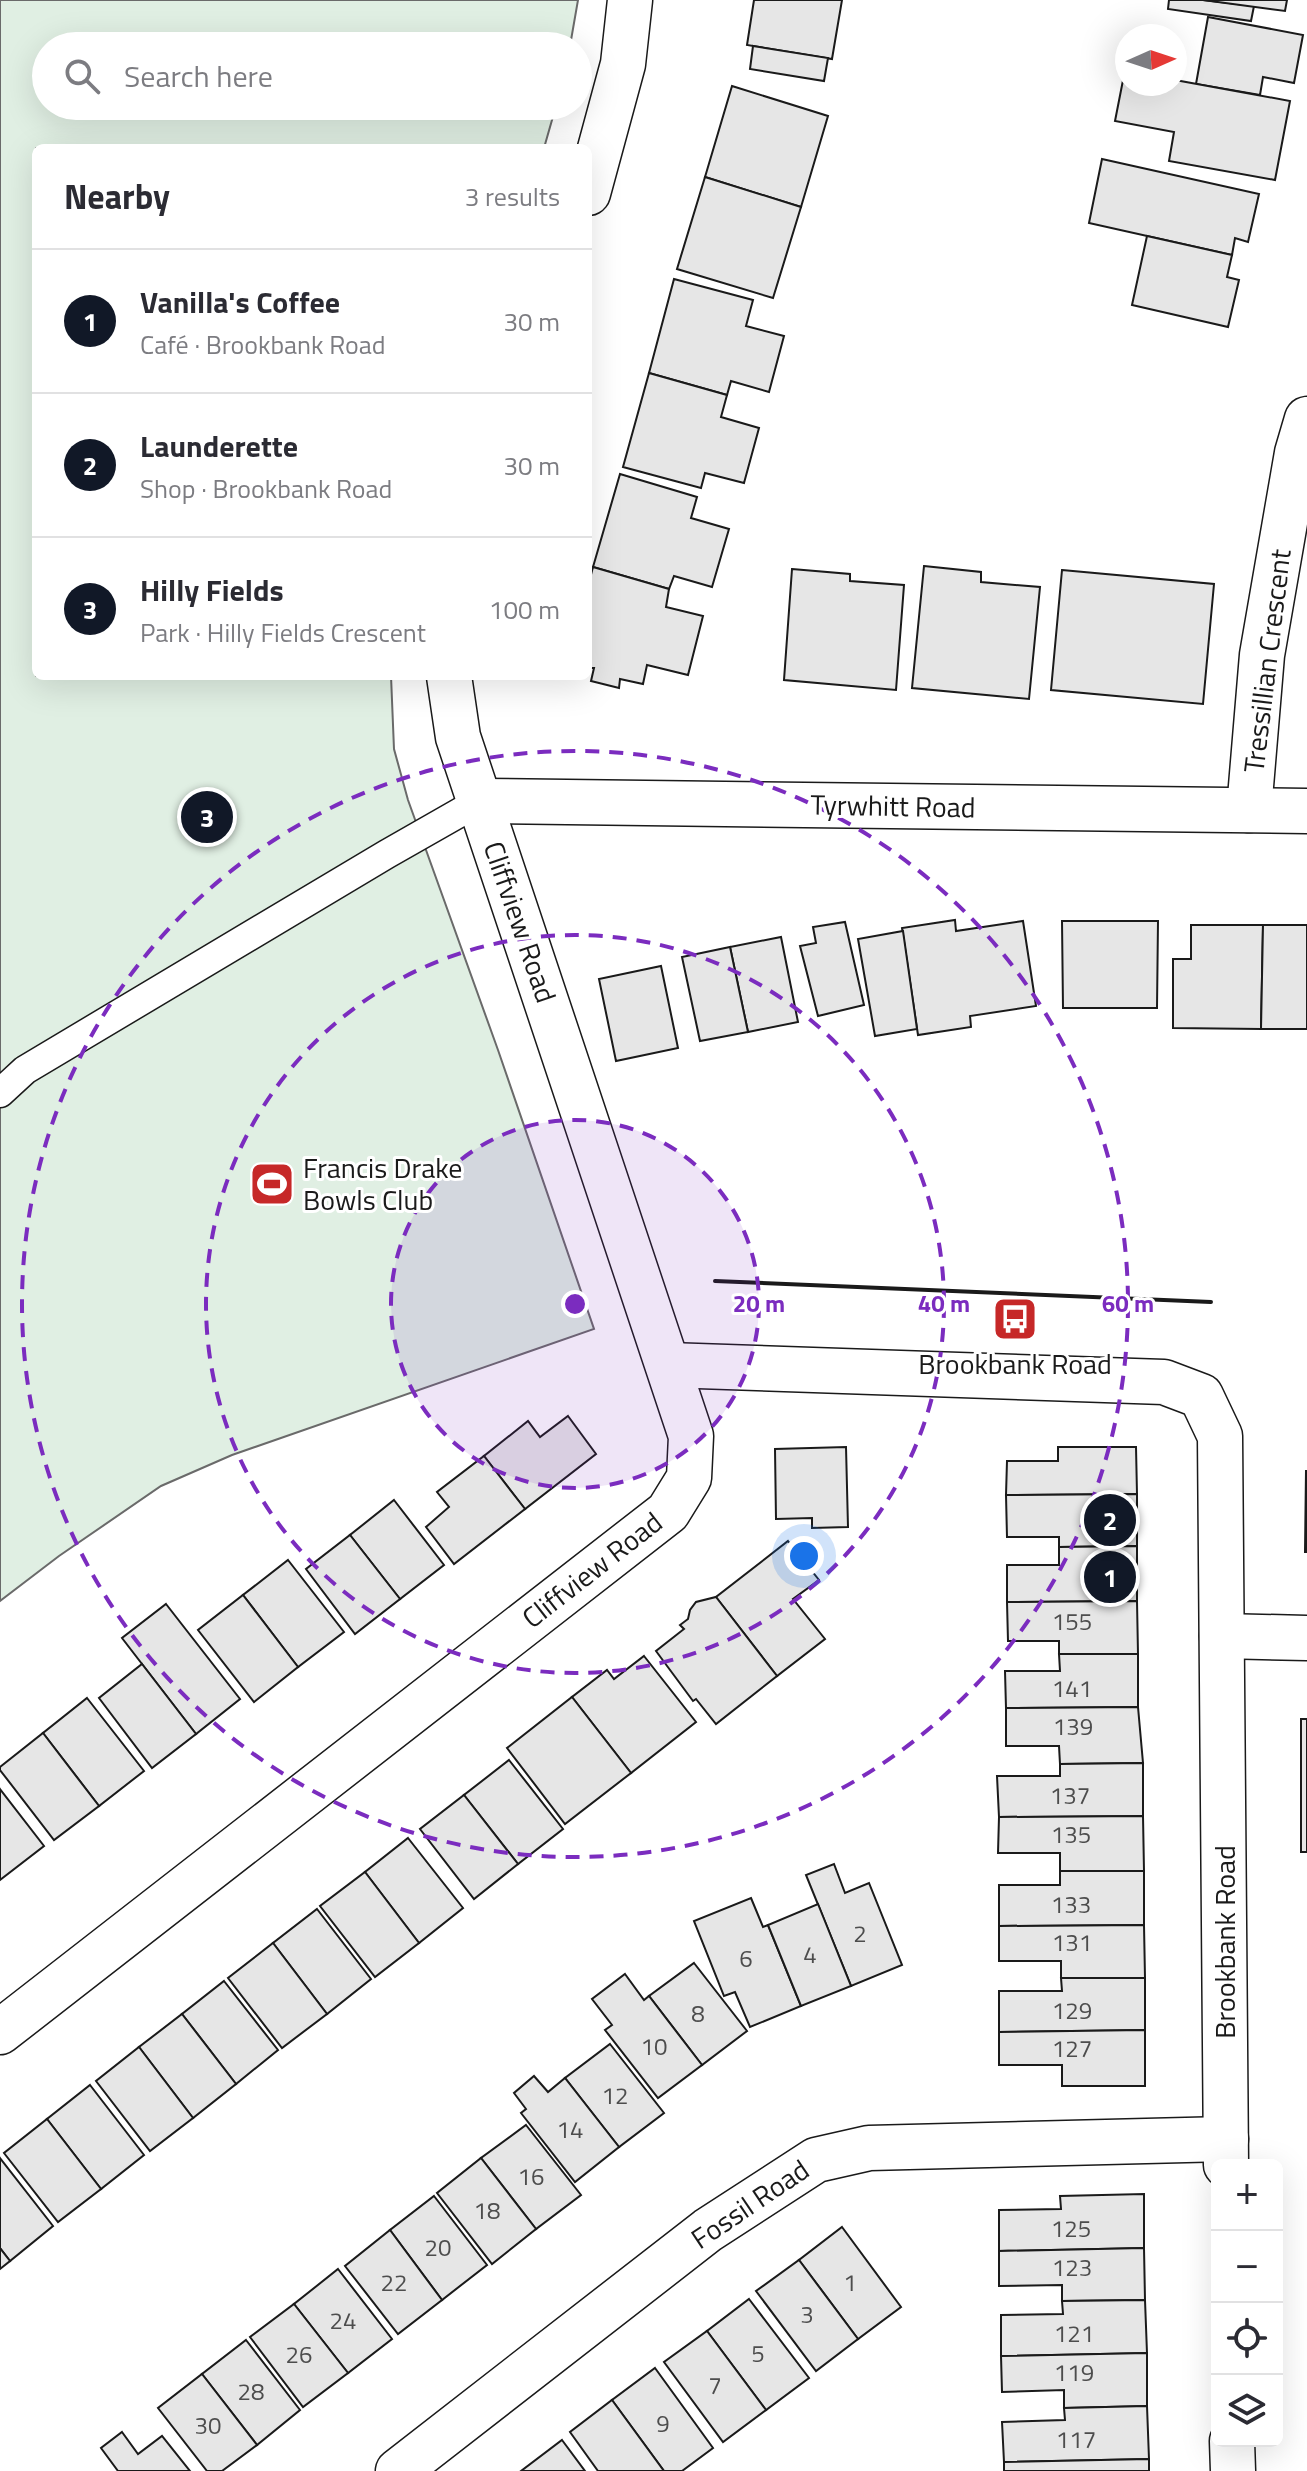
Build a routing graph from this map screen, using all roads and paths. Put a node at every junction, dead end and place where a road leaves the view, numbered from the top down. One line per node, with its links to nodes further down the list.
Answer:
1 (630, 0): 2 (street)
2 (592, 178)
3 (1307, 419): 6 (street, Tressillian Crescent)
4 (450, 680): 5 (street, Cliffview Road)
5 (480, 801): 6 (street, Tyrwhitt Road); 8 (lane); 9 (street, Cliffview Road)
6 (1249, 810): 7 (street, Tyrwhitt Road)
7 (1307, 811)
8 (0, 1093)
9 (668, 1365): 10 (street, Brookbank Road); 12 (street, Cliffview Road)
10 (1222, 1636): 11 (street); 13 (street, Brookbank Road)
11 (1307, 1638)
12 (0, 2032)
13 (1226, 2152): 15 (street, Fossil Road)
14 (1232, 2447): 16 (street)
15 (398, 2471)
16 (1233, 2471)

